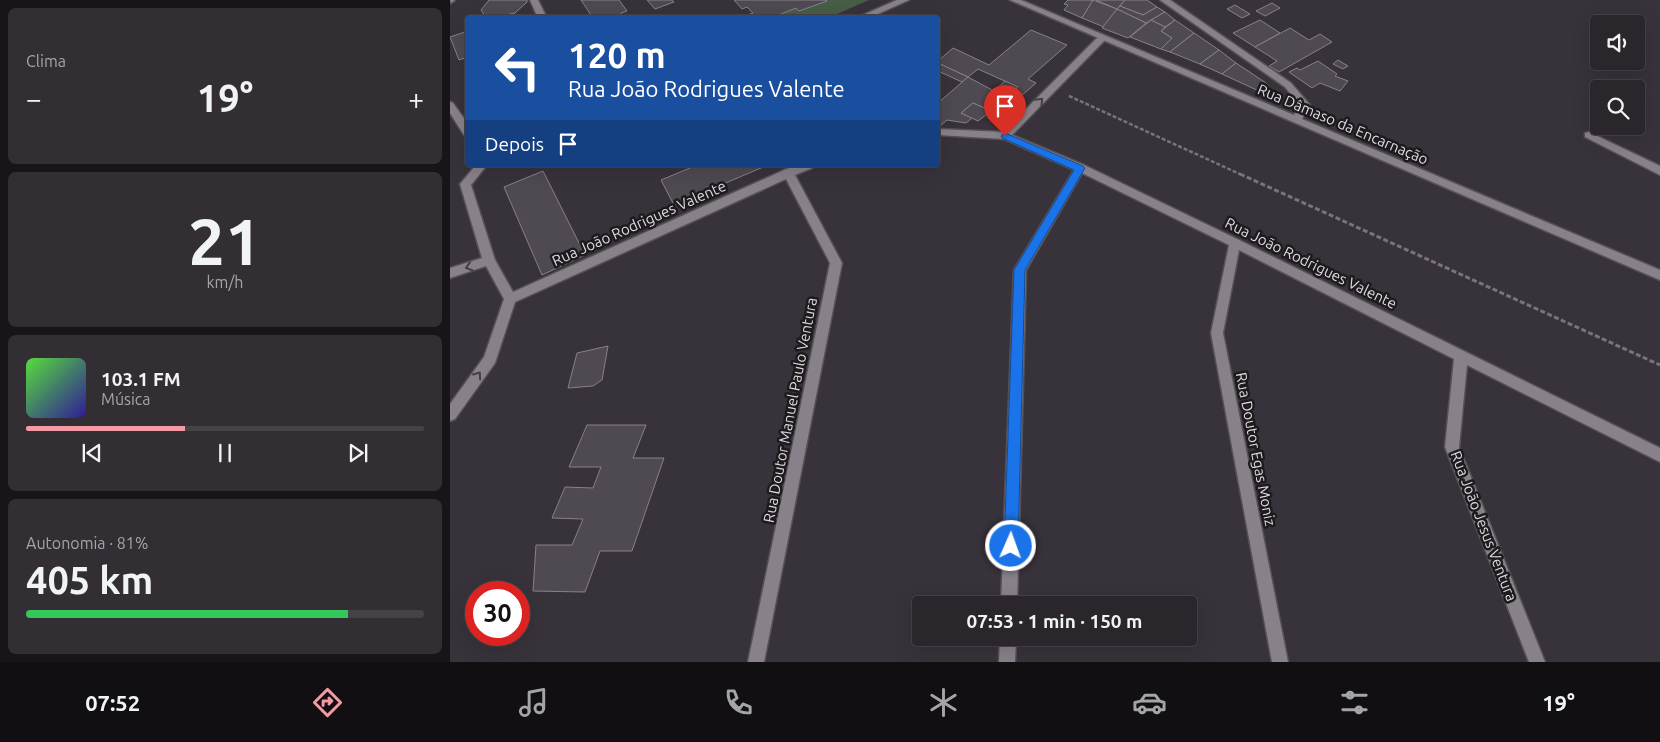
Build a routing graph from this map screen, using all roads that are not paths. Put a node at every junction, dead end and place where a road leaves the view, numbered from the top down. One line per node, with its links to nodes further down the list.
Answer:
1 (534, 0): 5 (street)
2 (905, 0): 6 (street)
3 (1014, 0): 7 (street, Rua Dâmaso da Encarnação)
4 (1164, 0): 9 (street)
5 (542, 15)
6 (868, 15)
7 (1102, 38): 9 (street, Rua Dâmaso da Encarnação); 13 (street, one-way to 7)
8 (450, 105): 10 (street)
9 (1296, 120): 22 (street, Rua Dâmaso da Encarnação)
10 (465, 128)
11 (940, 132): 13 (street, Rua João Rodrigues Valente)
12 (1588, 135): 17 (street)
13 (1005, 136): 16 (street, Rua João Rodrigues Valente)
14 (480, 167): 20 (street)
15 (803, 167): 18 (street, Rua João Rodrigues Valente)
16 (1080, 168): 19 (street, Rua João Rodrigues Valente); 27 (street)
17 (1660, 171)
18 (788, 173): 23 (street, Rua João Rodrigues Valente); 29 (street, Rua Doutor Manuel Paulo Ventura)
19 (1236, 243): 24 (street, Rua João Rodrigues Valente); 31 (street, Rua Doutor Egas Moniz)
20 (489, 260): 21 (street, one-way to 21); 23 (street)
21 (450, 273)
22 (1660, 275)
23 (510, 299): 25 (street, one-way to 23)
24 (1461, 356): 26 (street, Rua João Rodrigues Valente); 32 (street, Rua João Jesus Ventura)
25 (450, 415)
26 (1660, 455)
27 (1009, 596)
28 (1008, 646): 30 (street)
29 (756, 662)
30 (1007, 662)
31 (1280, 662)
32 (1537, 662)

